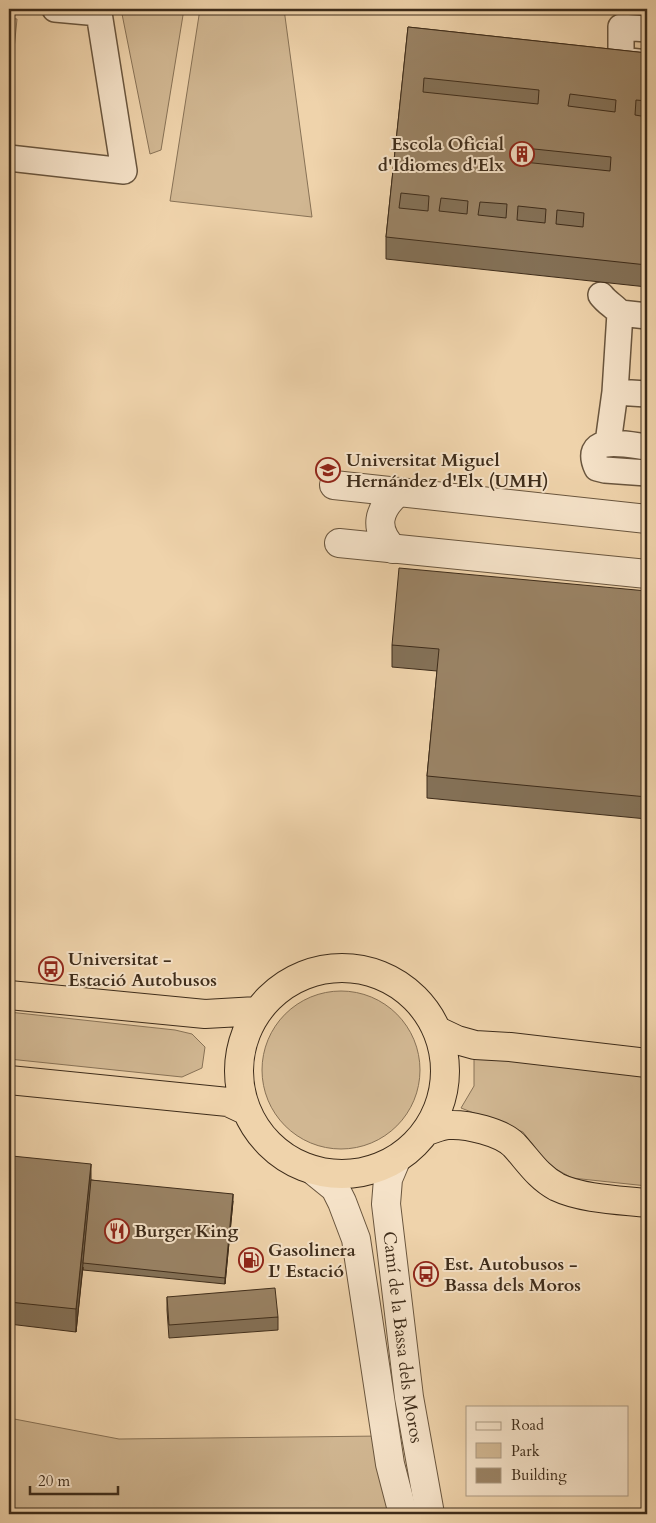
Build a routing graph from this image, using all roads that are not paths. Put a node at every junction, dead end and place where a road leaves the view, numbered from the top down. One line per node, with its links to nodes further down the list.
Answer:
1 (55, 9): 2 (street)
2 (99, 11): 5 (street)
3 (647, 29): 4 (street)
4 (647, 63)
5 (9, 158)
6 (601, 295): 7 (street)
7 (620, 313): 8 (street); 9 (street)
8 (647, 316)
9 (614, 392): 10 (street); 11 (street)
10 (647, 394)
11 (608, 443): 12 (street); 13 (street)
12 (647, 447)
13 (647, 474)
14 (334, 485): 15 (street)
15 (398, 492): 16 (street); 18 (street)
16 (647, 518)
17 (339, 543): 18 (street)
18 (392, 548): 19 (street)
19 (647, 574)
20 (9, 995): 21 (highway)
21 (258, 1011): 22 (highway); 25 (highway)
22 (438, 1031): 23 (highway); 26 (highway)
23 (647, 1063)
24 (9, 1080): 25 (highway)
25 (247, 1111): 28 (highway)
26 (427, 1131): 27 (highway); 29 (highway)
27 (396, 1160): 28 (highway); 31 (street, Camí de la Bassa dels Moros)
28 (314, 1171): 30 (street, Camí de la Bassa dels Moros)
29 (647, 1203)
30 (403, 1514)
31 (430, 1514)

